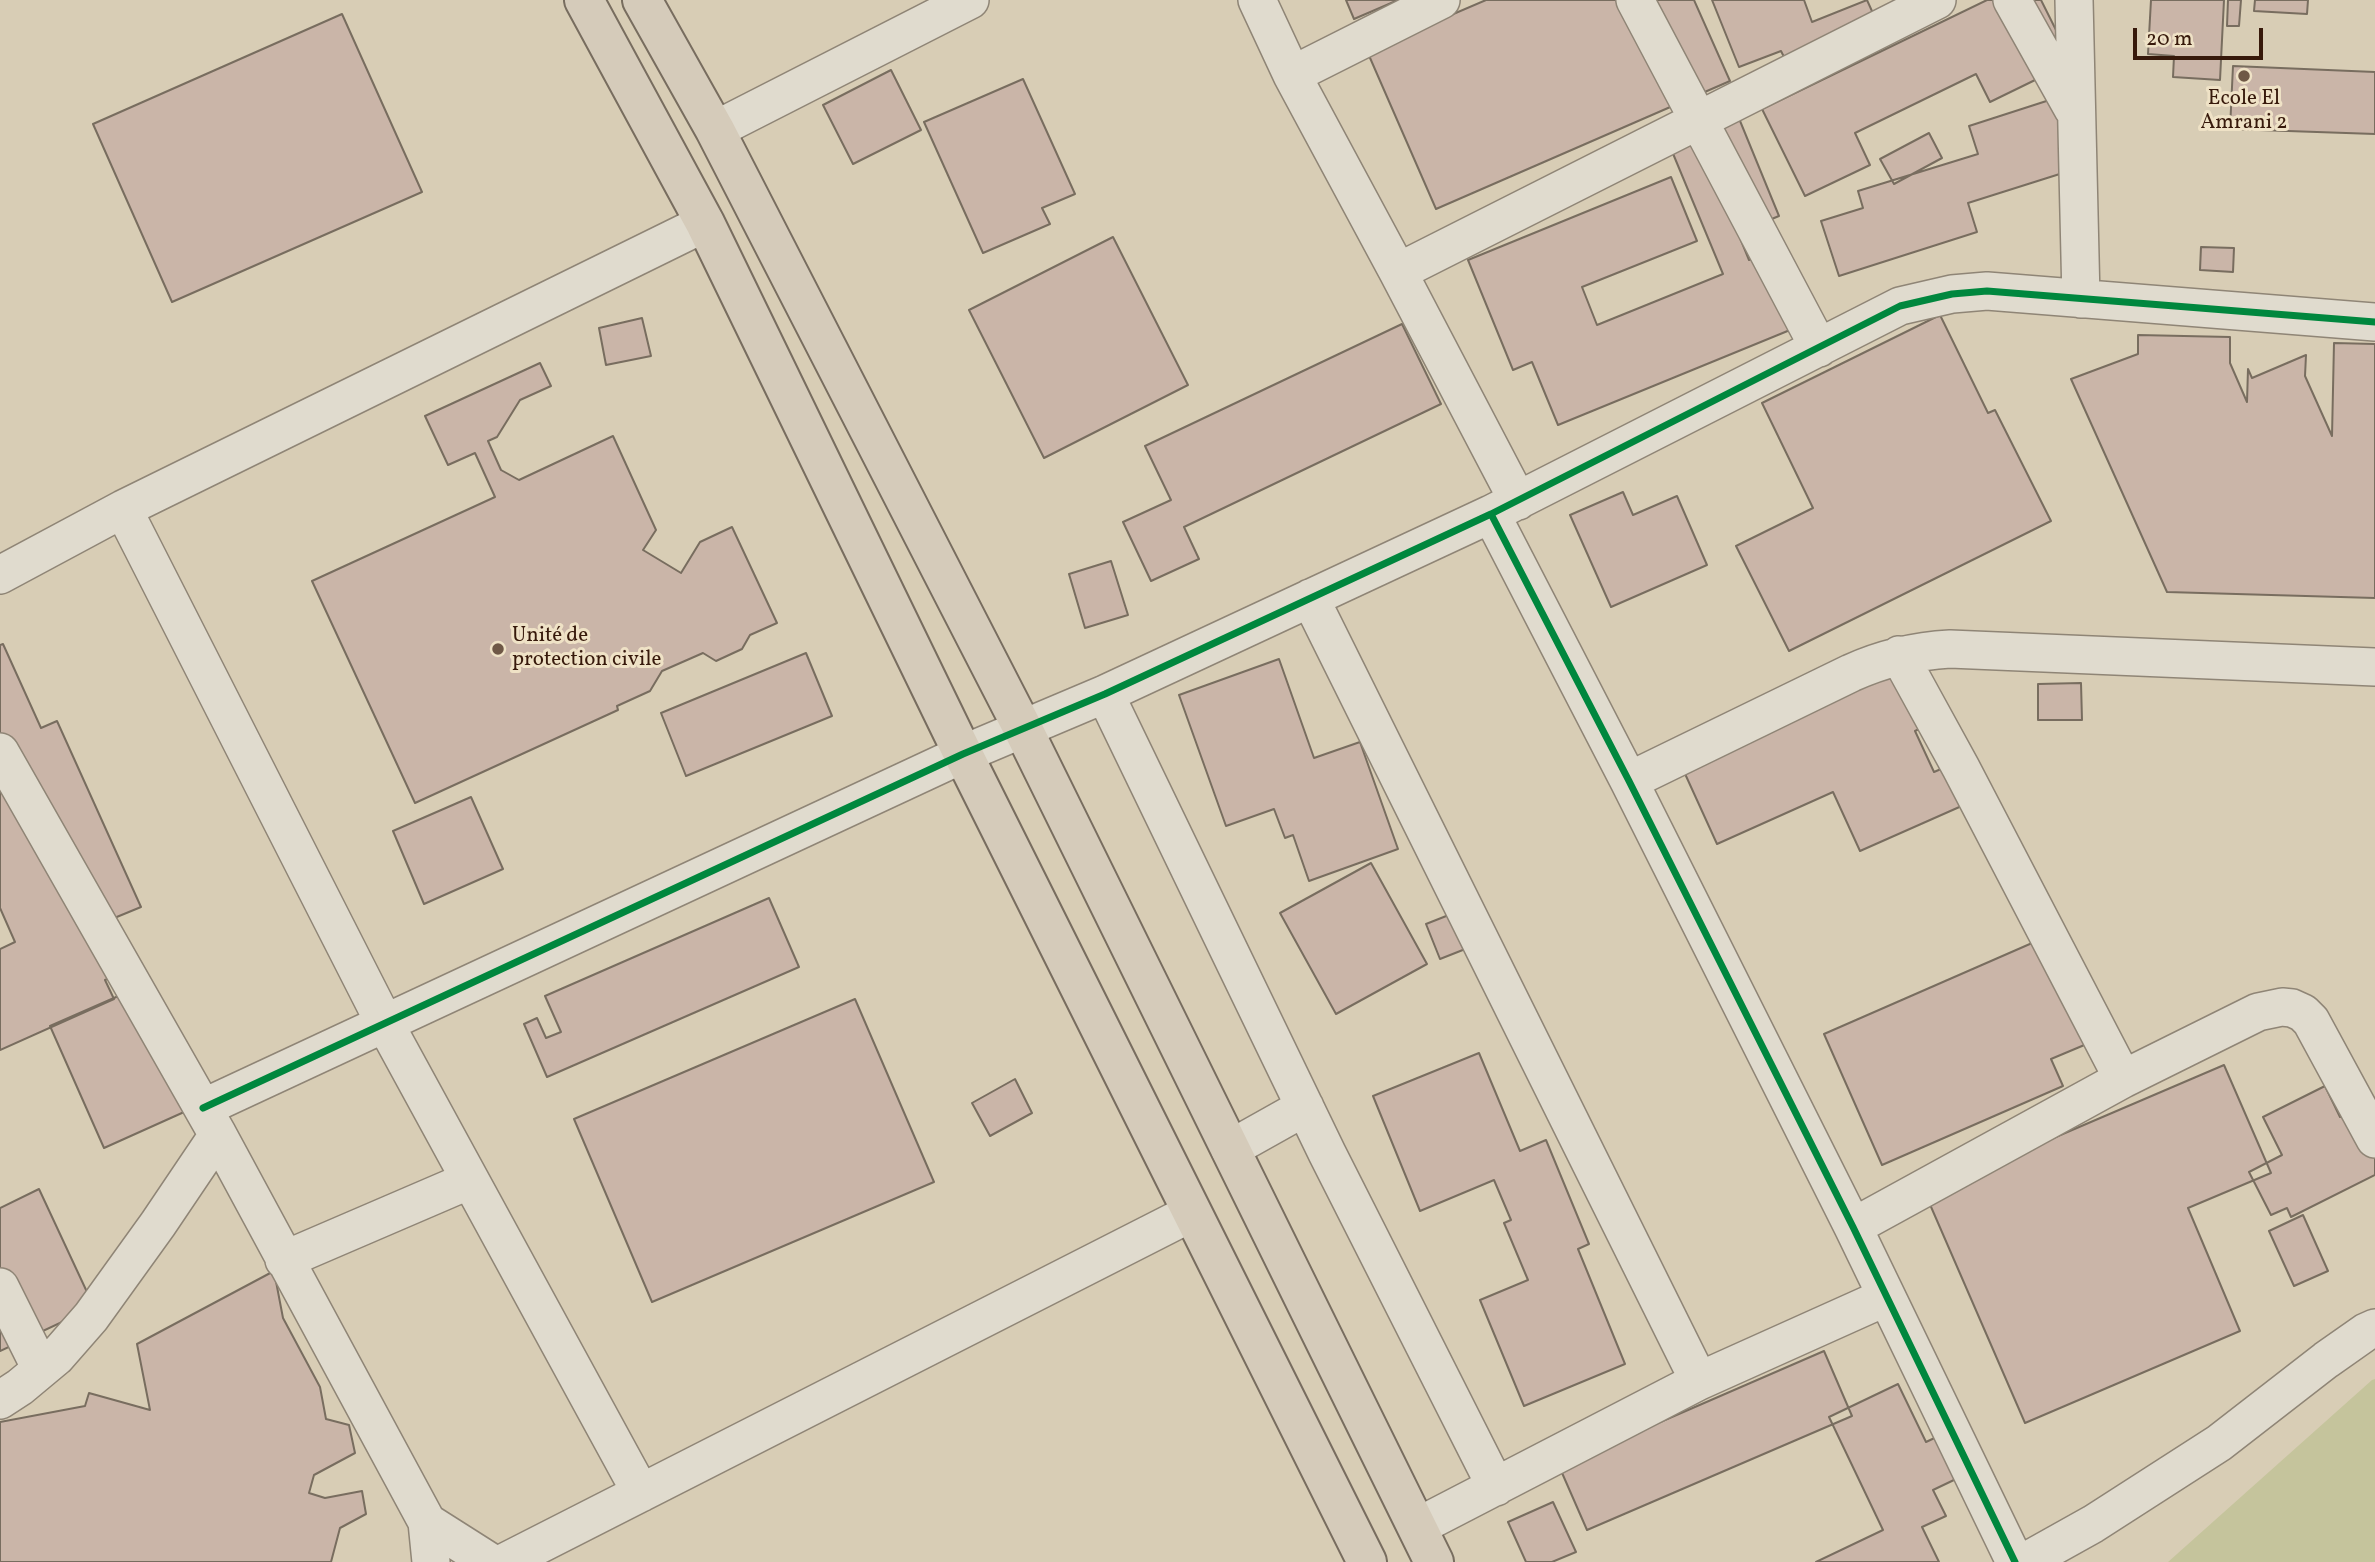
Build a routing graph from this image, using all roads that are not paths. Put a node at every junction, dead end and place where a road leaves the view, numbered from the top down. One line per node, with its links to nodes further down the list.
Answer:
1 (584, 0): 14 (main road)
2 (642, 0): 13 (main road)
3 (970, 0): 13 (street)
4 (1257, 0): 10 (street)
5 (1441, 0): 10 (street)
6 (1635, 0): 12 (street)
7 (1937, 0): 12 (street)
8 (2012, 0): 11 (street)
9 (2074, 0): 11 (street)
10 (1292, 75): 15 (street)
11 (2076, 115): 16 (street)
12 (1699, 121): 15 (street); 18 (street)
13 (715, 130): 26 (main road)
14 (705, 223): 20 (street); 28 (main road)
15 (1398, 272): 19 (street)
16 (2081, 299): 17 (street); 18 (street)
17 (2375, 322)
18 (1819, 348): 19 (street)
19 (1504, 507): 22 (street); 29 (street)
20 (123, 509): 21 (street); 30 (street)
21 (0, 575)
22 (1310, 598): 25 (street); 44 (street)
23 (1899, 655): 24 (street); 29 (street); 31 (street)
24 (2375, 667)
25 (1105, 694): 26 (street); 32 (street)
26 (1022, 727): 28 (street); 35 (main road)
27 (0, 752): 33 (street)
28 (963, 754): 30 (street); 37 (main road)
29 (1629, 781): 38 (street)
30 (384, 1022): 33 (street); 36 (street)
31 (2123, 1079): 34 (street); 38 (street)
32 (1305, 1108): 35 (street); 46 (street)
33 (210, 1122): 39 (street); 43 (street)
34 (2375, 1139)
35 (1230, 1149): 49 (main road)
36 (471, 1180): 39 (street); 47 (street)
37 (1191, 1213): 47 (street); 53 (main road)
38 (1853, 1227): 41 (street)
39 (284, 1260): 48 (street)
40 (0, 1287): 43 (street)
41 (1886, 1297): 44 (street); 55 (street)
42 (2375, 1328): 56 (street)
43 (41, 1369): 45 (street)
44 (1699, 1381): 46 (street)
45 (0, 1400)
46 (1496, 1487): 49 (street)
47 (641, 1493): 52 (street)
48 (427, 1522): 50 (street); 51 (street)
49 (1417, 1527): 54 (main road)
50 (431, 1562)
51 (490, 1562)
52 (505, 1562)
53 (1367, 1562)
54 (1434, 1562)
55 (2015, 1562)
56 (2025, 1562)

